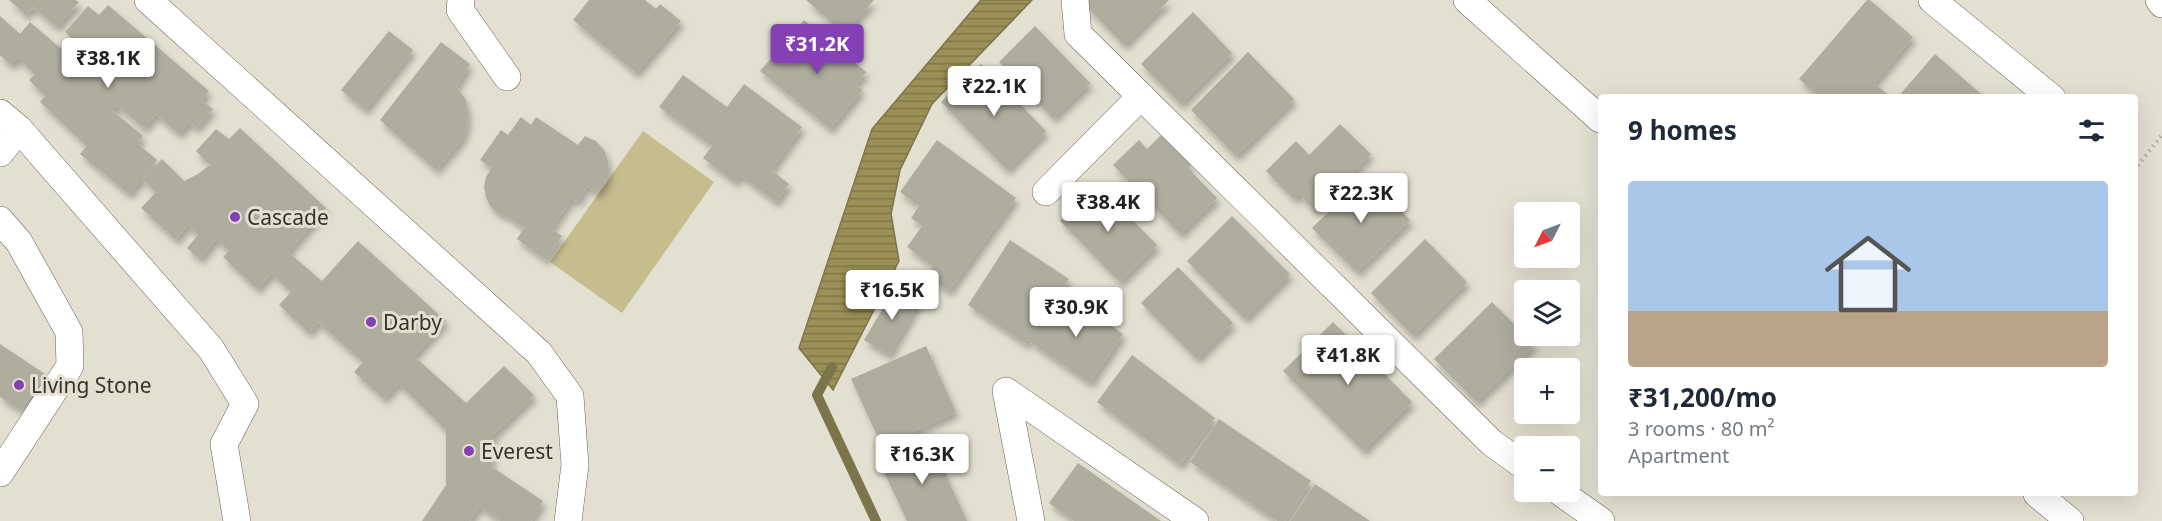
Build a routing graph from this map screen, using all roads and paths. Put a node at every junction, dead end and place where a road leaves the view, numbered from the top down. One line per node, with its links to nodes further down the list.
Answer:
1 (148, 0): 23 (street)
2 (461, 0): 8 (street)
3 (1075, 0): 10 (street)
4 (1467, 0): 11 (street)
5 (1932, 0): 9 (street)
6 (2159, 0): 7 (street)
7 (2162, 4)
8 (507, 77)
9 (2047, 94)
10 (1141, 96): 16 (street); 18 (street)
11 (1598, 116)
12 (9, 121): 14 (street); 22 (street)
13 (2162, 135): 15 (path)
14 (0, 153)
15 (2138, 165)
16 (1046, 192)
17 (0, 220): 19 (street)
18 (1514, 459)
19 (0, 473)
20 (2039, 496): 27 (street)
21 (1574, 502): 26 (street)
22 (237, 521)
23 (568, 521)
24 (1031, 521): 25 (street)
25 (1195, 521)
26 (1601, 521)
27 (2070, 521)

